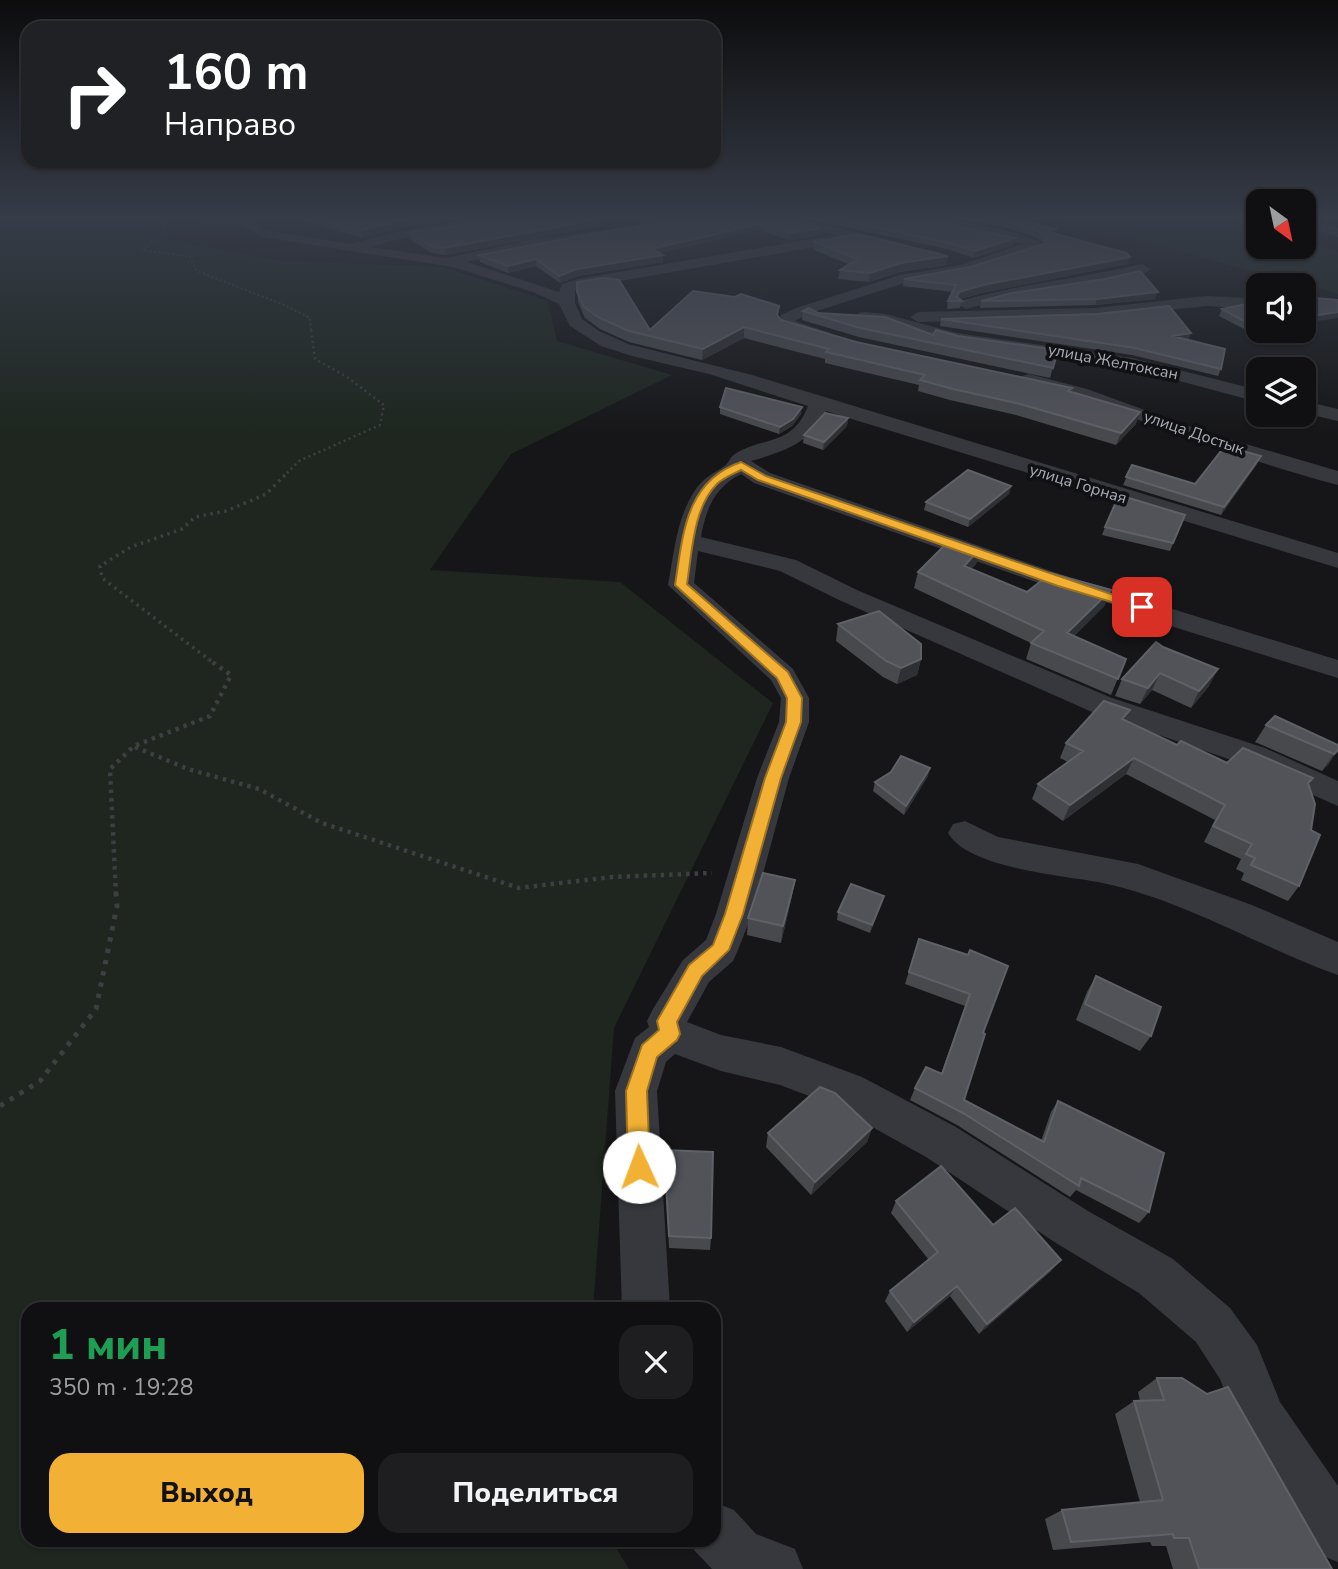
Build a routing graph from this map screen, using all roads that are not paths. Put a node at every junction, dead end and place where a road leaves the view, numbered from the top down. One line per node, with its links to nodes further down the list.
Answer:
1 (542, 290): 5 (street)
2 (568, 290): 5 (street)
3 (867, 290): 7 (street)
4 (1021, 290): 8 (street)
5 (566, 301): 12 (street, улица Горная)
6 (1243, 303): 8 (street)
7 (802, 311): 8 (street, улица Желтоксан); 9 (street)
8 (885, 319): 11 (street, улица Желтоксан)
9 (844, 342)
10 (1008, 376): 16 (street, улица Достык)
11 (1246, 393)
12 (819, 403): 15 (street); 18 (street, улица Горная)
13 (1316, 410): 14 (street)
14 (1338, 415)
15 (741, 465): 17 (street); 19 (street)
16 (1338, 478)
17 (690, 541): 20 (street); 23 (street)
18 (1338, 561)
19 (1338, 669)
20 (1338, 794)
21 (965, 833): 22 (street)
22 (1338, 959)
23 (670, 1034): 24 (street); 25 (street)
24 (646, 1302)
25 (1338, 1534)
26 (721, 1538): 27 (street)
27 (775, 1569)

